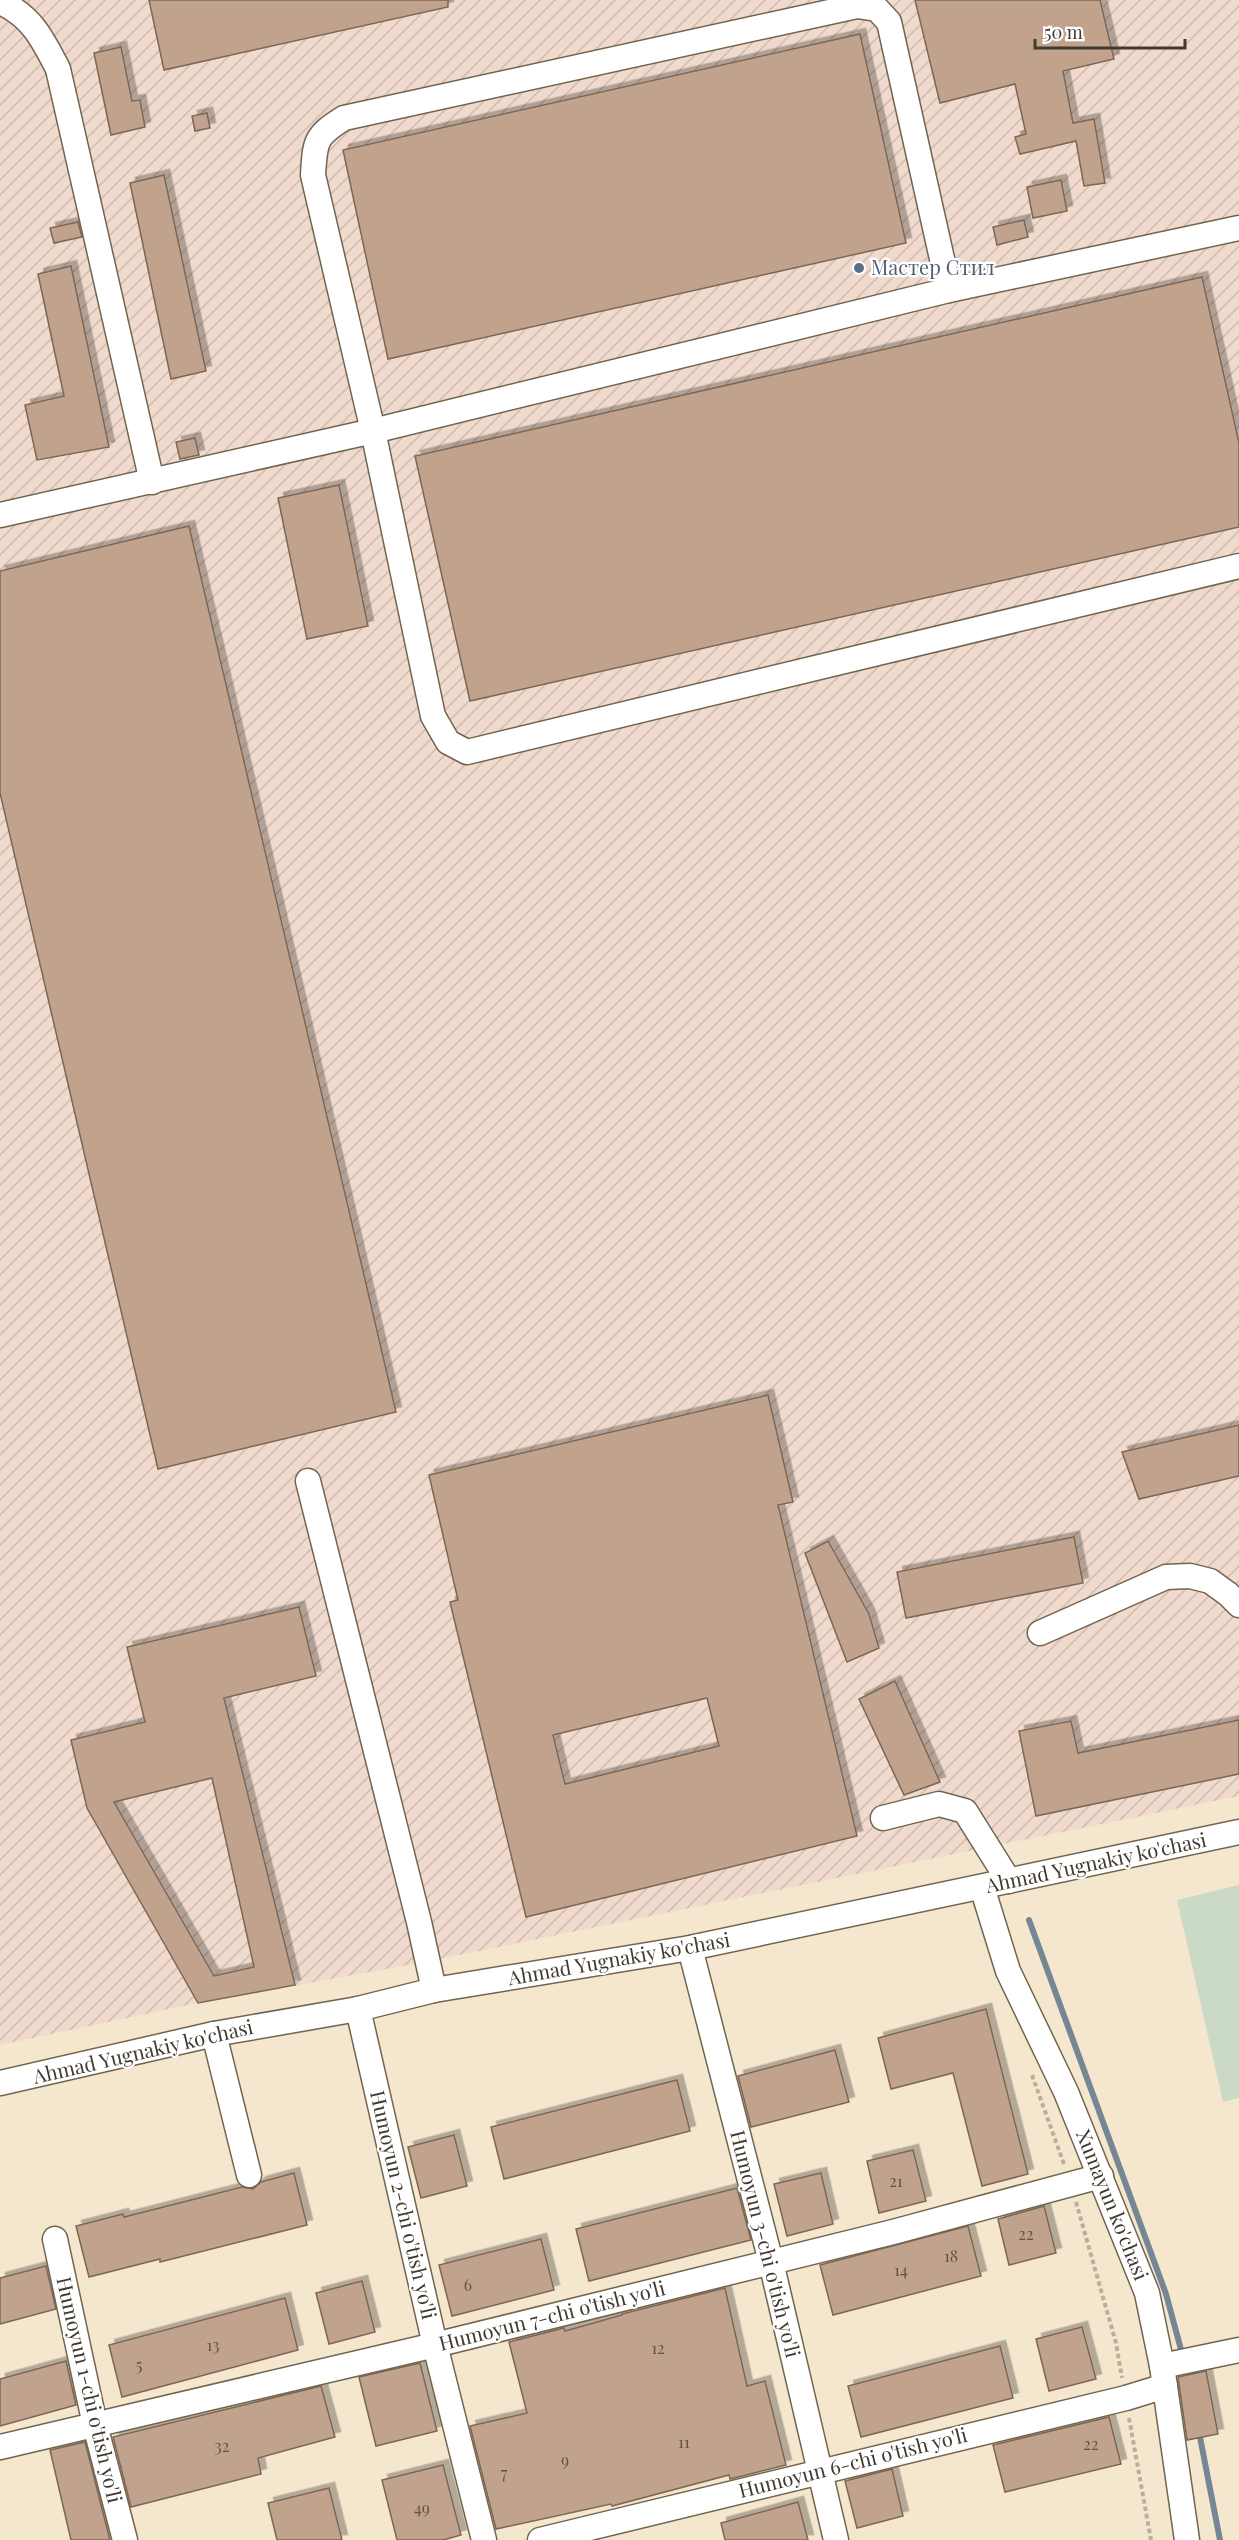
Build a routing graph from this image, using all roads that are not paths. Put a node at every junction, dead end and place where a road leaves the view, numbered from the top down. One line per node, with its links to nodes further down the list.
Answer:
1 (0, 2): 5 (street)
2 (1239, 228): 3 (street)
3 (949, 290): 4 (street); 4 (street)
4 (373, 431): 5 (street); 7 (street)
5 (152, 482): 6 (street)
6 (0, 514)
7 (1239, 566)
8 (308, 1481): 16 (street)
9 (1239, 1605): 10 (street)
10 (1040, 1633)
11 (883, 1818): 13 (street)
12 (1239, 1832): 13 (street, Ahmad Yugnakiy ko'chasi)
13 (1010, 1881): 14 (street, Ahmad Yugnakiy ko'chasi)
14 (981, 1887): 15 (street, Ahmad Yugnakiy ko'chasi); 21 (street, Xumayun ko'chasi)
15 (690, 1948): 16 (street, Ahmad Yugnakiy ko'chasi); 23 (street, Humoyun 3-chi o'tish yo'li)
16 (434, 1990): 17 (street, Ahmad Yugnakiy ko'chasi)
17 (358, 2009): 18 (street, Ahmad Yugnakiy ko'chasi); 24 (street, Humoyun 2-chi o'tish yo'li)
18 (214, 2034): 19 (street, Ahmad Yugnakiy ko'chasi); 20 (street)
19 (0, 2083)
20 (249, 2175)
21 (1101, 2176): 23 (street, Humoyun 7-chi o'tish yo'li); 26 (street, Xumayun ko'chasi)
22 (55, 2240): 27 (street, Humoyun 1-chi o'tish yo'li)
23 (771, 2262): 24 (street, Humoyun 7-chi o'tish yo'li); 29 (street, Humoyun 3-chi o'tish yo'li)
24 (435, 2345): 27 (street, Humoyun 7-chi o'tish yo'li); 31 (street, Humoyun 2-chi o'tish yo'li)
25 (1239, 2350): 26 (street, Humoyun 6-chi o'tish yo'li)
26 (1164, 2376): 29 (street, Humoyun 6-chi o'tish yo'li); 34 (street, Xumayun ko'chasi)
27 (95, 2425): 28 (street, Humoyun 7-chi o'tish yo'li); 30 (street, Humoyun 1-chi o'tish yo'li)
28 (0, 2447)
29 (820, 2471): 32 (street, Humoyun 6-chi o'tish yo'li); 33 (street, Humoyun 3-chi o'tish yo'li)
30 (125, 2540)
31 (484, 2540)
32 (540, 2540)
33 (836, 2540)
34 (1187, 2540)

